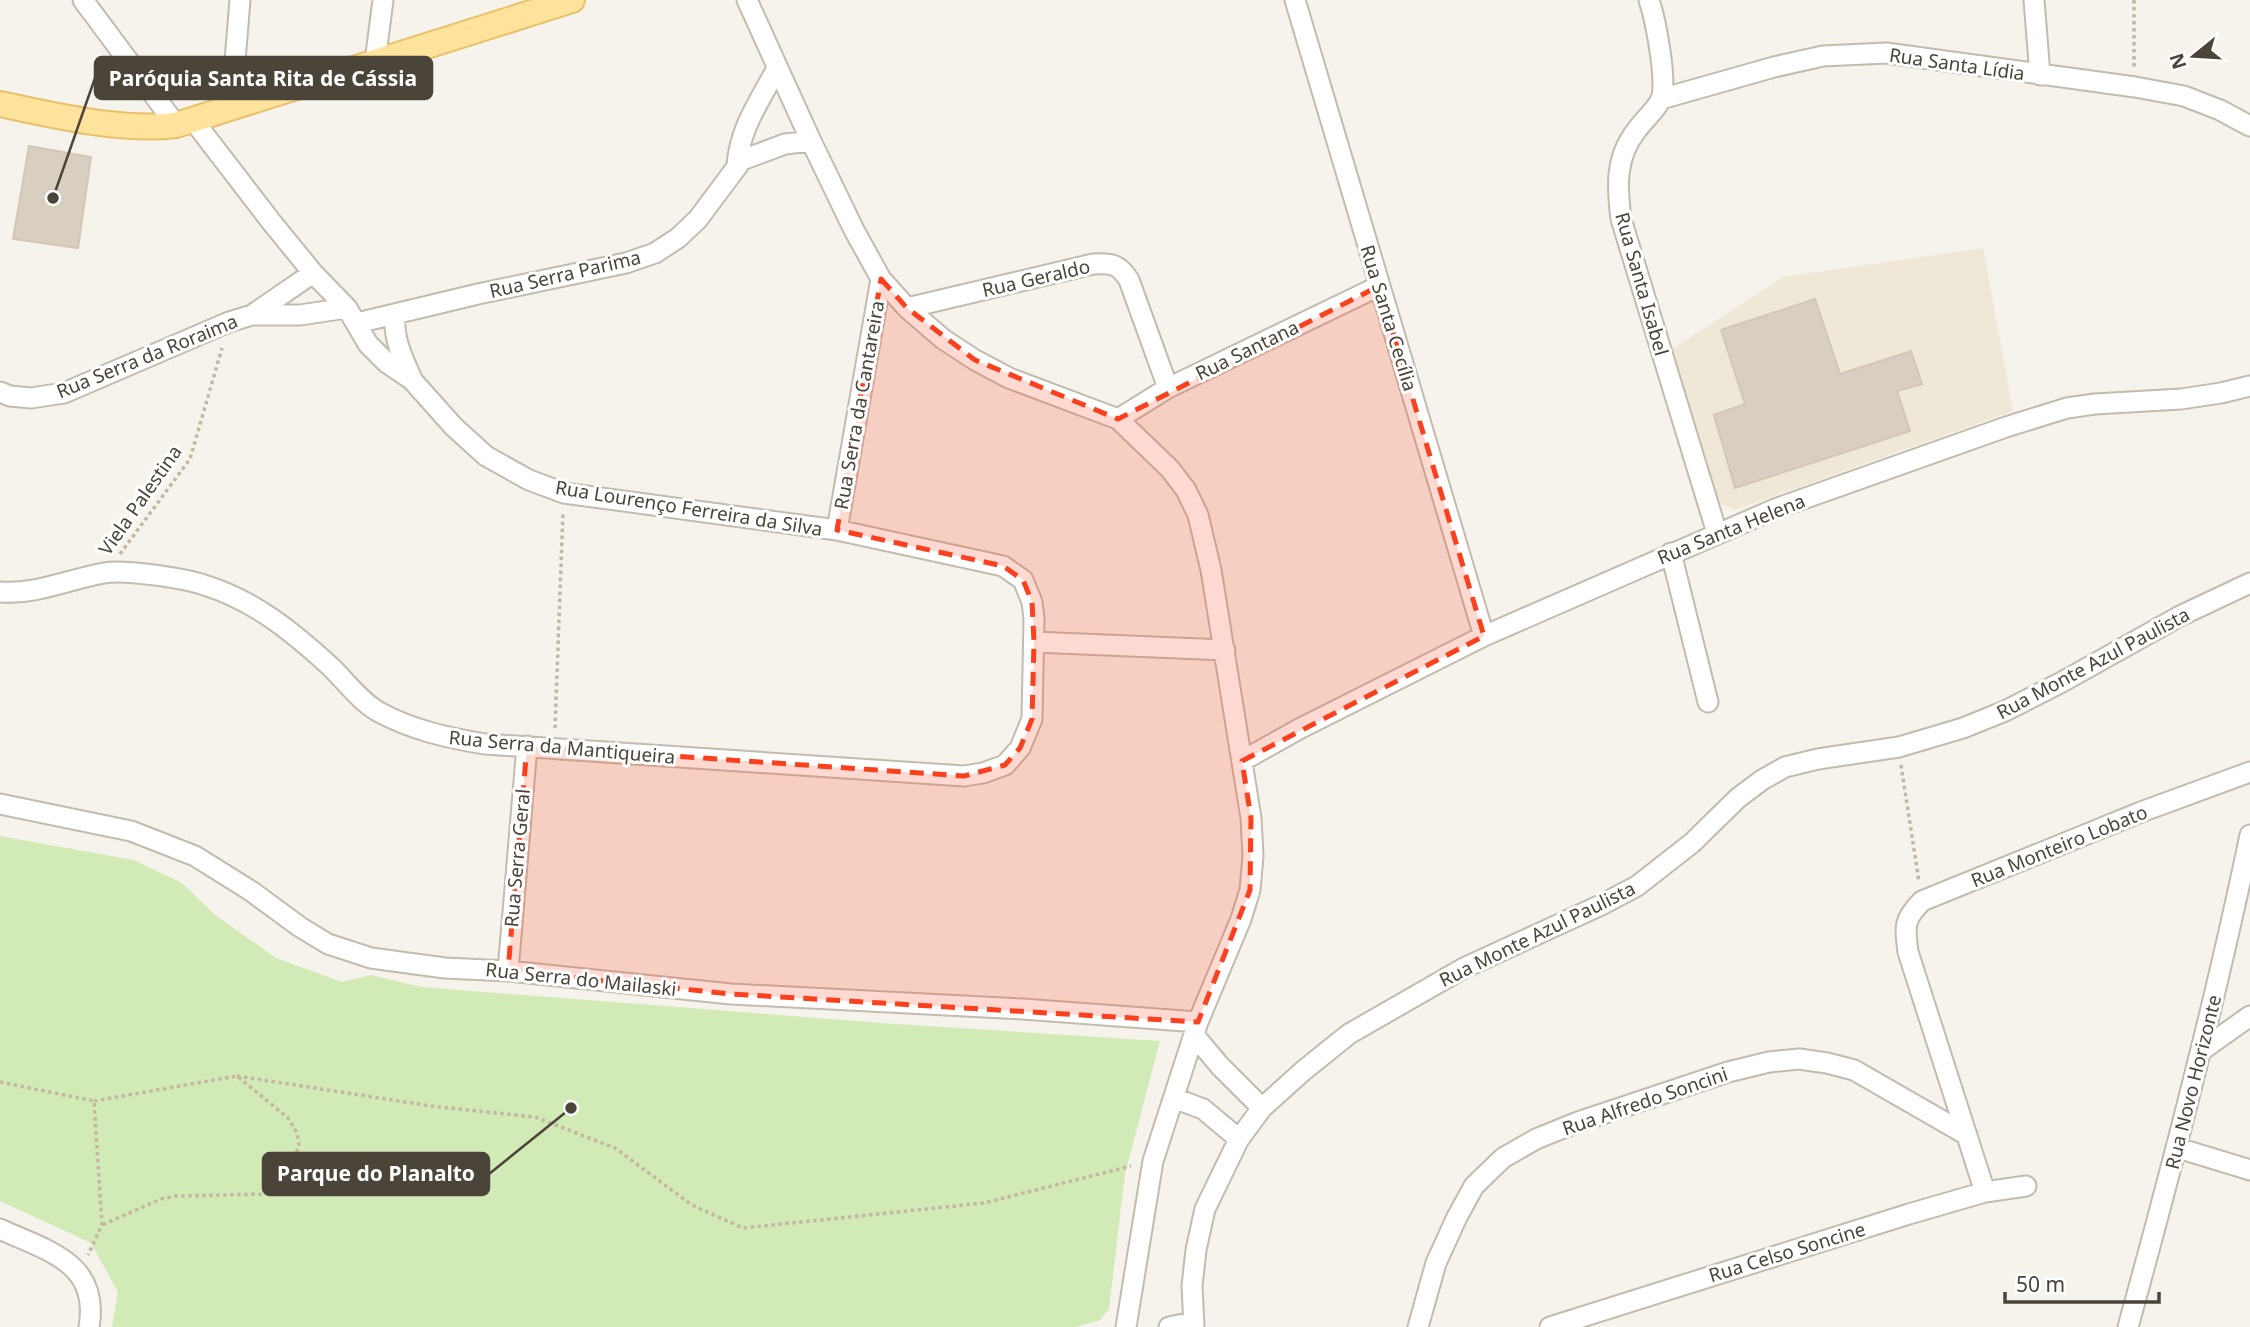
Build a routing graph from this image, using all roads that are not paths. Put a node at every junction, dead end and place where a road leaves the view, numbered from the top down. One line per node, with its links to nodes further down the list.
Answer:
1 (83, 0): 15 (street, Rua Lourenço Ferreira da Silva)
2 (240, 0): 14 (street)
3 (383, 0): 9 (street)
4 (572, 0): 9 (main road)
5 (747, 0): 10 (street)
6 (1295, 0): 21 (street, Rua Santa Cecília)
7 (1649, 0): 12 (street)
8 (2034, 0): 11 (street)
9 (375, 62): 14 (main road)
10 (777, 68): 17 (street); 18 (street, Rua Serra Parima)
11 (2040, 75): 12 (street, Rua Santa Lídia); 16 (street, Rua Santa Lídia)
12 (1661, 99): 32 (street, Rua Santa Isabel)
13 (0, 104): 15 (main road)
14 (231, 109): 15 (main road)
15 (185, 122): 19 (street, Rua Lourenço Ferreira da Silva)
16 (2250, 126)
17 (811, 141): 18 (street, Rua Serra Parima); 20 (street)
18 (737, 164): 23 (street, Rua Serra Parima)
19 (313, 273): 24 (street, Rua Serra da Roraima); 25 (street, Rua Lourenço Ferreira da Silva)
20 (881, 279): 22 (street); 31 (street, Rua Serra da Cantareira)
21 (1378, 286): 28 (street, Rua Santana); 36 (street, Rua Santa Cecília)
22 (907, 308): 28 (street, Rua Geraldo); 30 (street)
23 (395, 314): 25 (street, Rua Serra Parima); 26 (street, Rua Lourenço Ferreira da Silva)
24 (252, 315): 25 (street, Rua Serra da Roraima); 29 (street, Rua Serra da Roraima)
25 (352, 316): 26 (street, Rua Lourenço Ferreira da Silva)
26 (412, 380): 31 (street, Rua Lourenço Ferreira da Silva)
27 (2250, 386): 32 (street, Rua Santa Helena)
28 (1168, 388): 30 (street, Rua Santana)
29 (0, 392)
30 (1118, 419): 38 (street)
31 (837, 530): 37 (street, Rua Lourenço Ferreira da Silva)
32 (1717, 533): 33 (street, Rua Santa Helena)
33 (1671, 553): 36 (street, Rua Santa Helena); 39 (street)
34 (2250, 583): 51 (street, Rua Monte Azul Paulista)
35 (0, 592): 40 (street, Rua Serra da Mantiqueira)
36 (1484, 636): 41 (street, Rua Santa Helena)
37 (1034, 642): 38 (street); 42 (street, Rua Lourenço Ferreira da Silva)
38 (1225, 650): 41 (street)
39 (1709, 702)
40 (527, 746): 42 (street, Rua Serra da Mantiqueira); 46 (street, Rua Serra Geral)
41 (1242, 761): 48 (street)
42 (1005, 765)
43 (2250, 772): 52 (street, Rua Monteiro Lobato)
44 (0, 804): 46 (street, Rua Serra do Mailaski)
45 (2250, 835): 49 (street, Rua Novo Horizonte)
46 (508, 971): 48 (street, Rua Serra do Mailaski)
47 (2250, 1016): 49 (street)
48 (1196, 1028): 50 (street); 51 (street)
49 (2202, 1050): 54 (street, Rua Novo Horizonte)
50 (1174, 1098): 53 (street); 61 (street)
51 (1262, 1108): 53 (street, Rua Monte Azul Paulista)
52 (1967, 1135): 57 (street); 63 (street, Rua Alfredo Soncini)
53 (1238, 1139): 59 (street, Rua Monte Azul Paulista)
54 (2178, 1148): 55 (street); 65 (street, Rua Novo Horizonte)
55 (2250, 1170)
56 (2026, 1186): 57 (street, Rua Celso Soncine)
57 (1985, 1192): 64 (street, Rua Celso Soncine)
58 (0, 1228): 60 (street)
59 (1194, 1325): 62 (street)
60 (89, 1327)
61 (1126, 1327)
62 (1169, 1327)
63 (1418, 1327)
64 (1550, 1327)
65 (2128, 1327)

